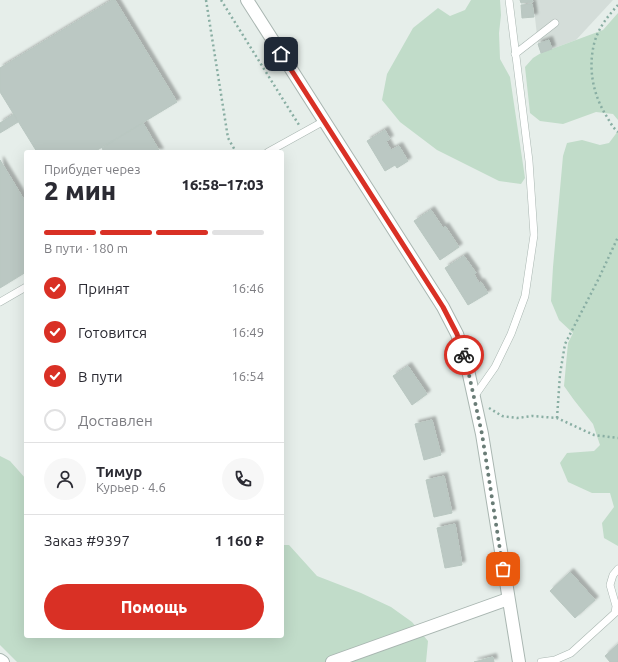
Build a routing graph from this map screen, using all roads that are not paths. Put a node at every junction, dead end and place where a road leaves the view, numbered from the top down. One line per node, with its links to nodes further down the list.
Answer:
1 (246, 0): 5 (street)
2 (509, 0): 4 (lane)
3 (556, 23): 4 (lane)
4 (515, 54): 9 (lane)
5 (324, 121): 6 (lane); 9 (street)
6 (272, 150)
7 (24, 288): 8 (lane)
8 (0, 302)
9 (474, 397): 11 (street)
10 (618, 569): 16 (lane)
11 (508, 599): 14 (street); 15 (street)
12 (0, 660): 13 (street)
13 (2, 662)
14 (332, 662)
15 (519, 662)
16 (541, 662)

